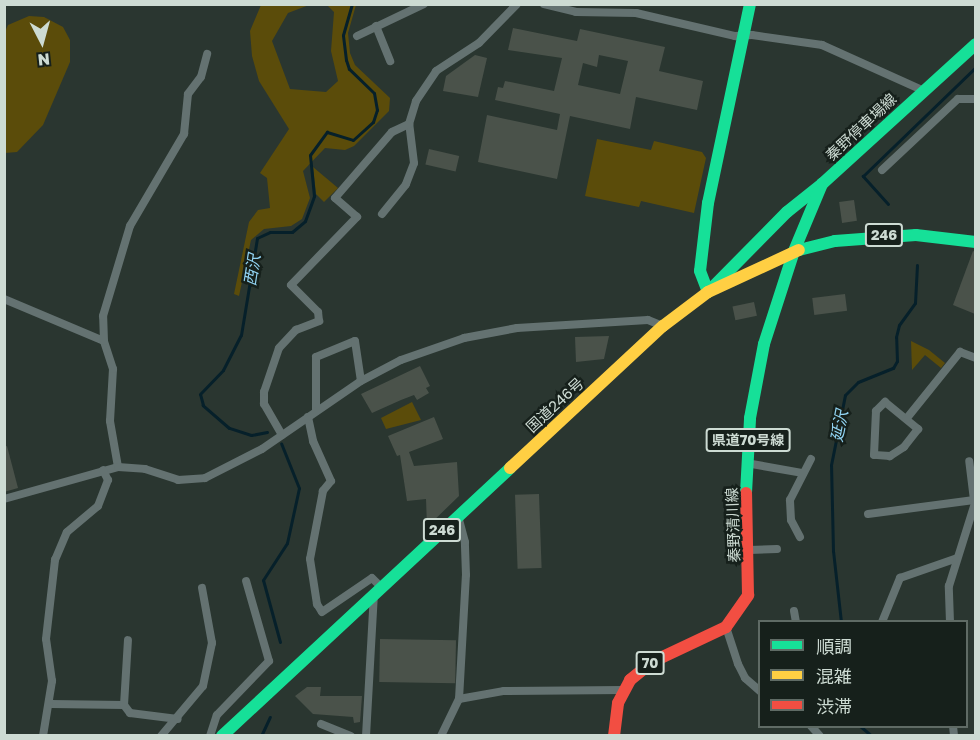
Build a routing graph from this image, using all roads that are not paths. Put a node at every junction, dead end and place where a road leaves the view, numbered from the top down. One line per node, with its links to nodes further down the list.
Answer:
1 (424, 4): 6 (street)
2 (517, 4): 14 (street)
3 (544, 4): 5 (street)
4 (750, 4): 8 (main road)
5 (594, 7): 8 (street)
6 (376, 26): 7 (street); 11 (street)
7 (357, 36)
8 (744, 36): 12 (street); 20 (main road)
9 (975, 44): 12 (main road, 秦野停車場線)
10 (207, 54): 23 (street)
11 (390, 61)
12 (922, 90): 16 (main road, 秦野停車場線)
13 (975, 99): 15 (street)
14 (410, 124): 17 (street); 28 (street)
15 (882, 170)
16 (822, 184): 19 (main road, 秦野停車場線); 20 (main road)
17 (382, 214)
18 (975, 242): 19 (main road, 国道246号 / 246)
19 (794, 251): 20 (main road, 国道246号 / 246); 31 (main road, 秦野清川線 / 県道70号線)
20 (708, 292): 22 (main road, 国道246号 / 246)
21 (4, 299): 23 (street)
22 (663, 326): 25 (street); 38 (main road, 国道246号 / 246)
23 (104, 340): 32 (street)
24 (975, 357): 27 (street)
25 (361, 381): 26 (street); 26 (street)
26 (312, 414): 28 (street); 45 (street)
27 (907, 418): 27 (street)
28 (282, 435): 32 (street)
29 (811, 459): 34 (street)
30 (969, 461): 36 (street)
31 (746, 463): 34 (street); 41 (main road, 秦野清川線 / 県道70号線)
32 (118, 467): 33 (street)
33 (103, 470): 35 (street); 55 (street)
34 (803, 473): 39 (street)
35 (4, 499)
36 (974, 500): 37 (street); 42 (street)
37 (868, 514)
38 (458, 515): 45 (main road, 国道246号 / 246); 54 (street)
39 (800, 537)
40 (777, 549): 41 (street)
41 (749, 550): 50 (main road, 秦野清川線 / 県道70号線)
42 (957, 558): 48 (street); 49 (street)
43 (246, 580): 61 (street)
44 (202, 588): 57 (street)
45 (378, 592): 62 (main road, 国道246号 / 246); 64 (street)
46 (794, 611): 47 (street)
47 (796, 620)
48 (882, 620)
49 (950, 620)
50 (726, 627): 52 (street); 53 (main road, 70)
51 (128, 640): 56 (street)
52 (758, 688)
53 (623, 690): 54 (street); 66 (main road, 70)
54 (459, 699): 65 (street)
55 (51, 704): 56 (street); 59 (street)
56 (124, 705): 57 (street)
57 (177, 719): 60 (street)
58 (321, 724): 63 (street)
59 (44, 735)
60 (161, 735)
61 (210, 735)
62 (222, 735)
63 (351, 735)
64 (366, 735)
65 (441, 735)
66 (614, 735)

